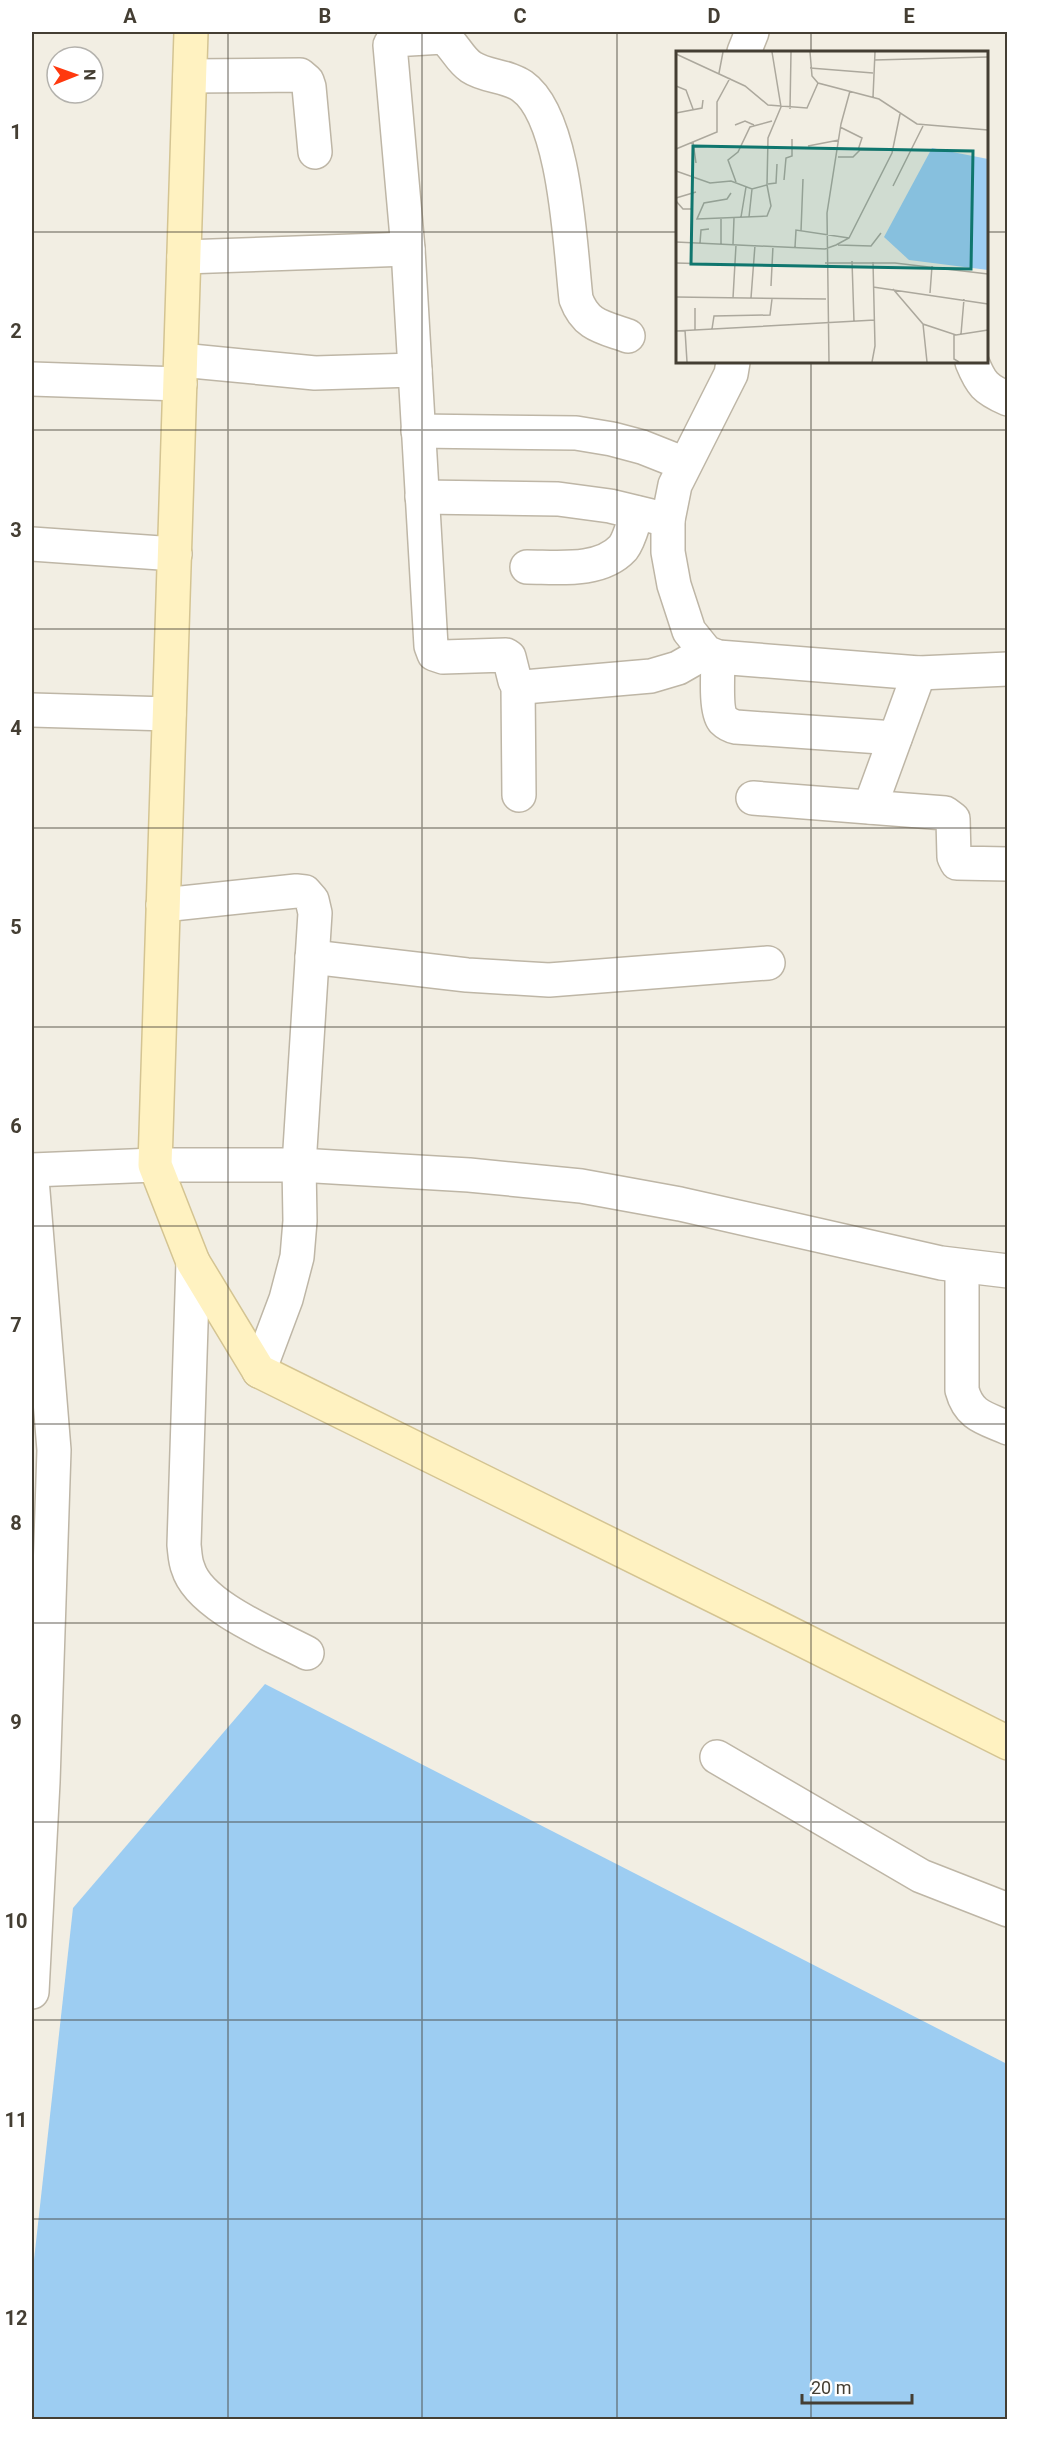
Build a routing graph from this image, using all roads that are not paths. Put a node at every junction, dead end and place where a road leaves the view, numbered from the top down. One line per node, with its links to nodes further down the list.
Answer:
1 (192, 32): 4 (street)
2 (752, 32): 3 (street)
3 (744, 51)
4 (190, 76): 5 (street); 7 (street)
5 (315, 152)
6 (408, 249): 7 (street); 8 (street); 11 (street)
7 (184, 257): 12 (street)
8 (628, 336)
9 (972, 363): 14 (street)
10 (740, 366): 16 (street)
11 (415, 370): 12 (street); 15 (street)
12 (180, 372): 13 (street); 20 (street)
13 (32, 379)
14 (1008, 399)
15 (418, 430): 16 (street); 17 (street)
16 (685, 464): 18 (street)
17 (422, 497): 18 (street); 25 (street)
18 (652, 517): 21 (street); 22 (street)
19 (32, 544): 20 (street)
20 (175, 554): 27 (street)
21 (527, 567)
22 (712, 654): 24 (street); 25 (street); 28 (street)
23 (1008, 669): 24 (street)
24 (919, 673): 28 (street)
25 (518, 685): 29 (street)
26 (32, 710): 27 (street)
27 (169, 714): 33 (street)
28 (896, 738): 31 (street)
29 (519, 795)
30 (753, 798): 31 (street)
31 (870, 807): 32 (street)
32 (1008, 864)
33 (164, 905): 34 (street); 36 (street)
34 (312, 957): 35 (street); 37 (street)
35 (768, 963)
36 (155, 1165): 37 (street); 38 (street); 40 (street)
37 (299, 1165): 41 (street); 43 (street)
38 (32, 1170)
39 (32, 1179): 44 (street)
40 (193, 1262): 43 (street); 47 (street)
41 (962, 1267): 42 (street); 45 (street)
42 (1008, 1271)
43 (259, 1371): 48 (street)
44 (41, 1406): 46 (street)
45 (1008, 1428)
46 (41, 1588): 51 (street)
47 (307, 1653)
48 (1008, 1743)
49 (717, 1756): 50 (street)
50 (1008, 1910)
51 (32, 1992)

